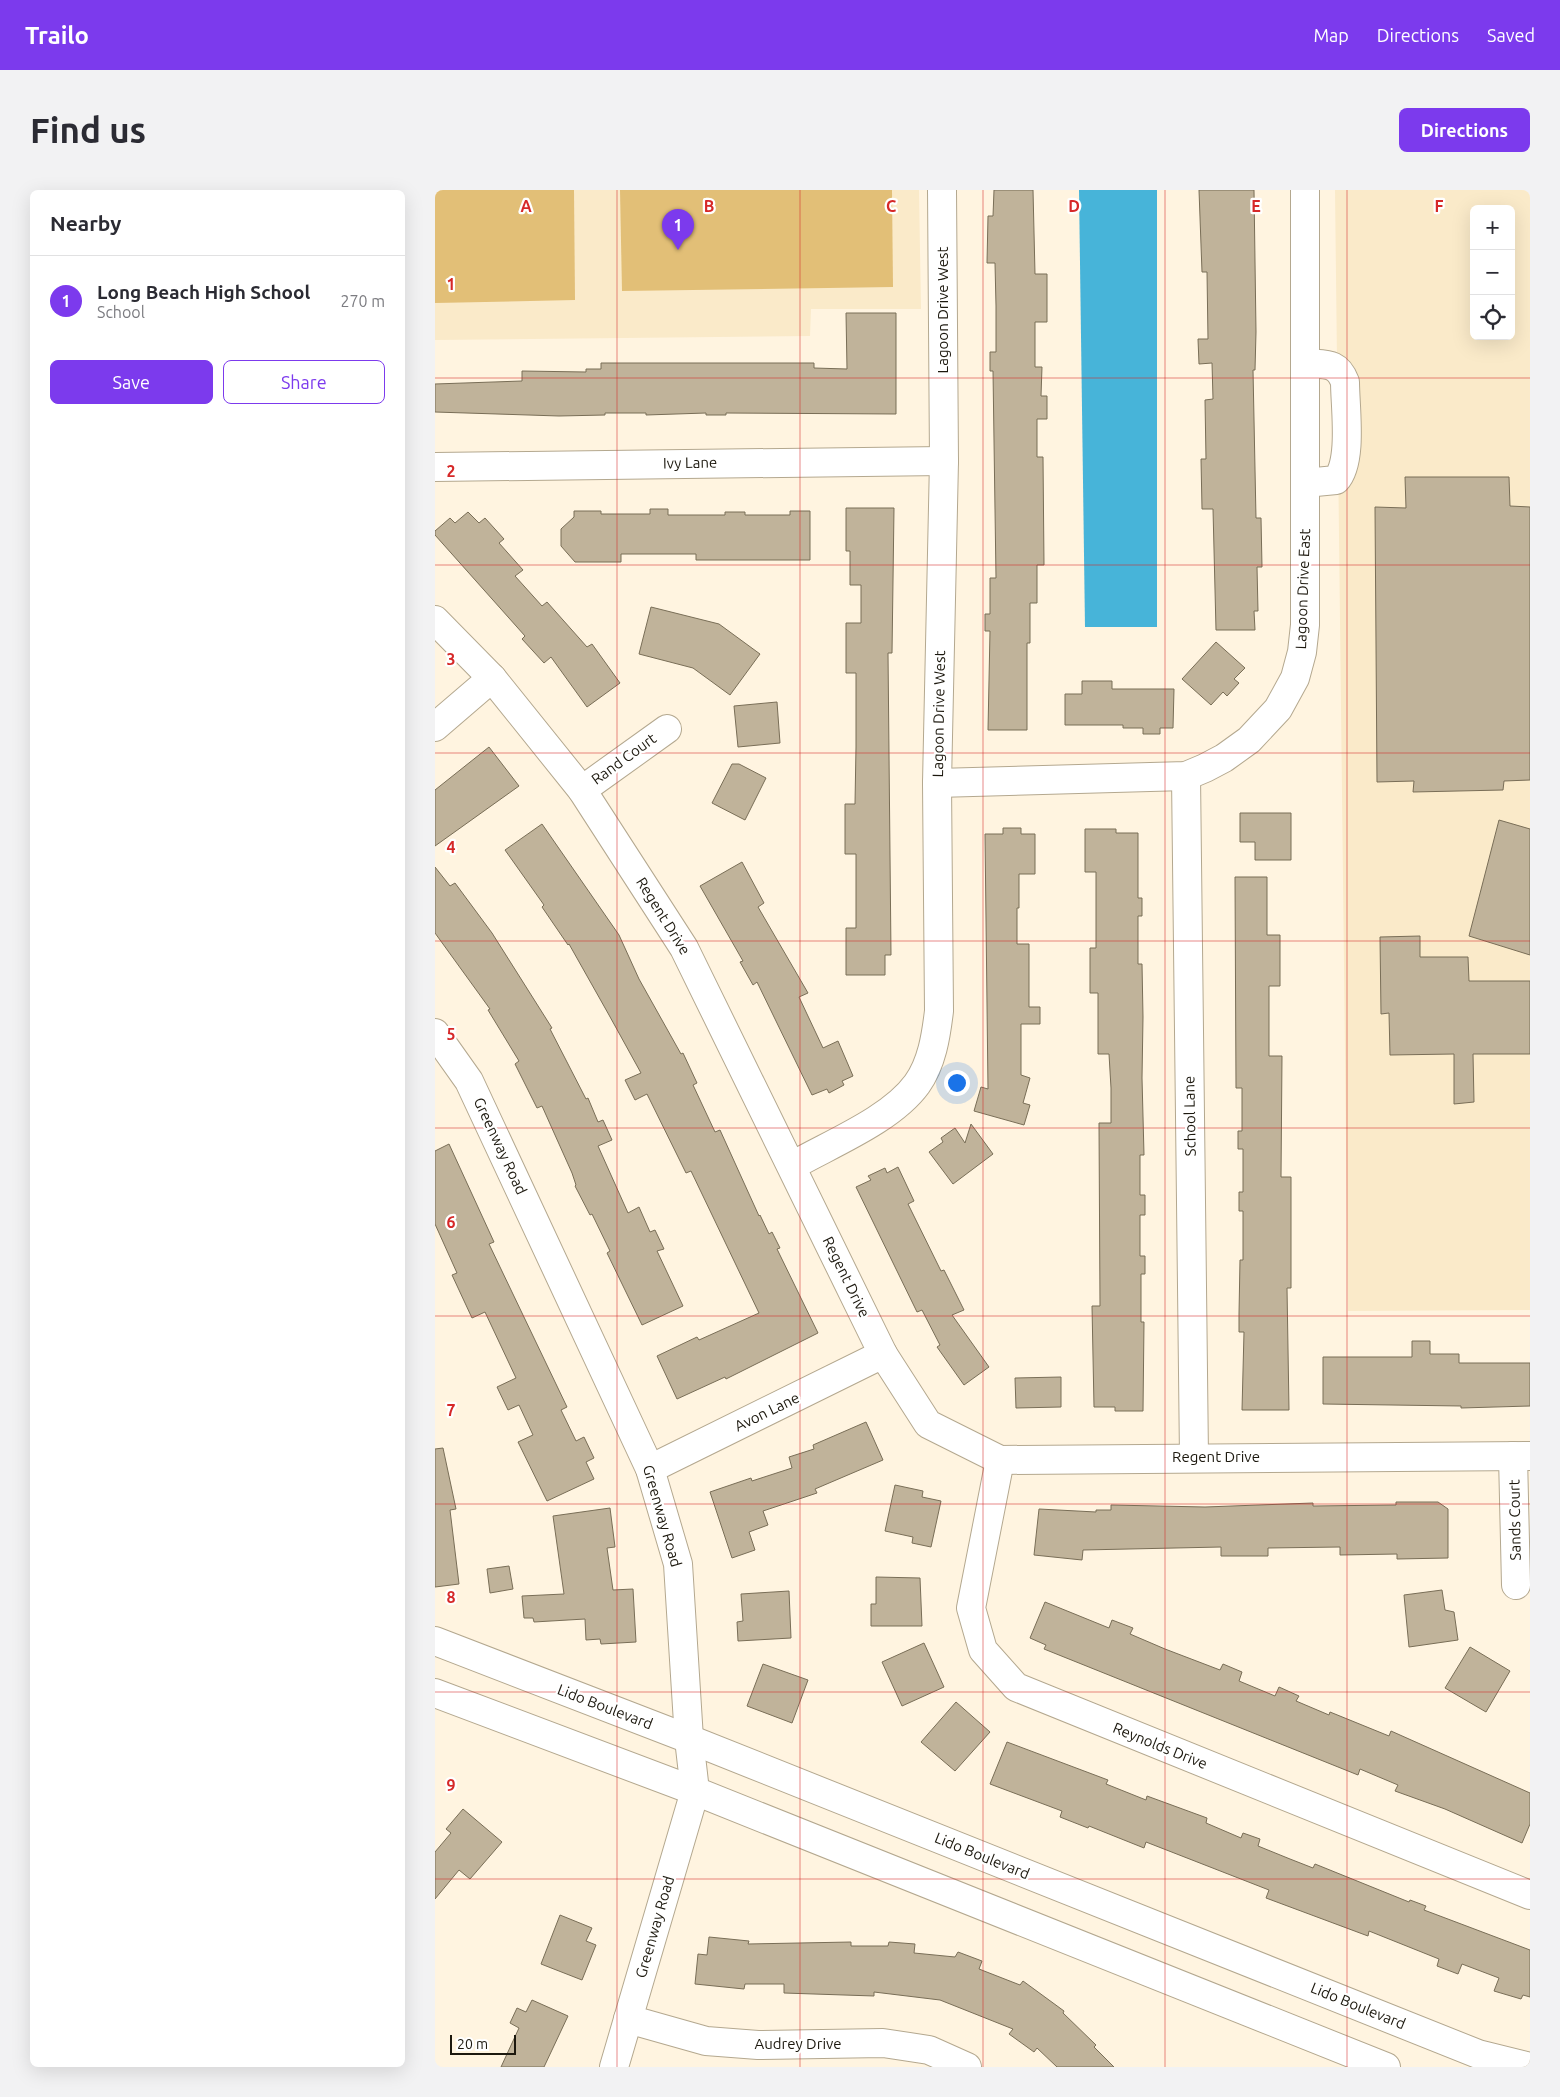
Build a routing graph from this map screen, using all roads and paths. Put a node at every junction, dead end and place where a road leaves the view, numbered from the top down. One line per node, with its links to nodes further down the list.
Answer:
1 (943, 190): 4 (main road, Lagoon Drive West)
2 (1305, 190): 3 (main road, Lagoon Drive East)
3 (1305, 363): 6 (main road, Lagoon Drive East); 6 (main road)
4 (944, 461): 5 (main road, Ivy Lane); 12 (main road, Lagoon Drive West)
5 (435, 467)
6 (1305, 483): 11 (main road, Lagoon Drive East)
7 (435, 620): 8 (main road, Regent Drive)
8 (492, 678): 9 (main road); 13 (main road, Regent Drive)
9 (435, 727)
10 (667, 729): 13 (main road, Rand Court)
11 (1186, 776): 12 (main road, Lagoon Drive East); 18 (main road, School Lane)
12 (937, 783): 15 (main road, Lagoon Drive West)
13 (582, 790): 15 (main road, Regent Drive)
14 (435, 1033): 20 (main road, Greenway Road)
15 (792, 1166): 16 (main road, Regent Drive)
16 (883, 1354): 19 (main road, Regent Drive); 20 (main road, Avon Lane)
17 (1522, 1456): 18 (main road, Regent Drive); 21 (main road, Sands Court)
18 (1194, 1457): 19 (main road, Regent Drive)
19 (1000, 1460): 26 (main road, Reynolds Drive)
20 (651, 1470): 24 (main road, Greenway Road)
21 (1516, 1585)
22 (435, 1641): 24 (main road, Lido Boulevard)
23 (435, 1693): 25 (main road)
24 (689, 1739): 25 (main road, Greenway Road); 31 (main road, Lido Boulevard)
25 (695, 1791): 27 (main road, Greenway Road); 30 (main road)
26 (1530, 1895)
27 (628, 2019): 28 (main road, Greenway Road); 29 (main road, Audrey Drive)
28 (614, 2067)
29 (967, 2067)
30 (1386, 2067)
31 (1530, 2067)

